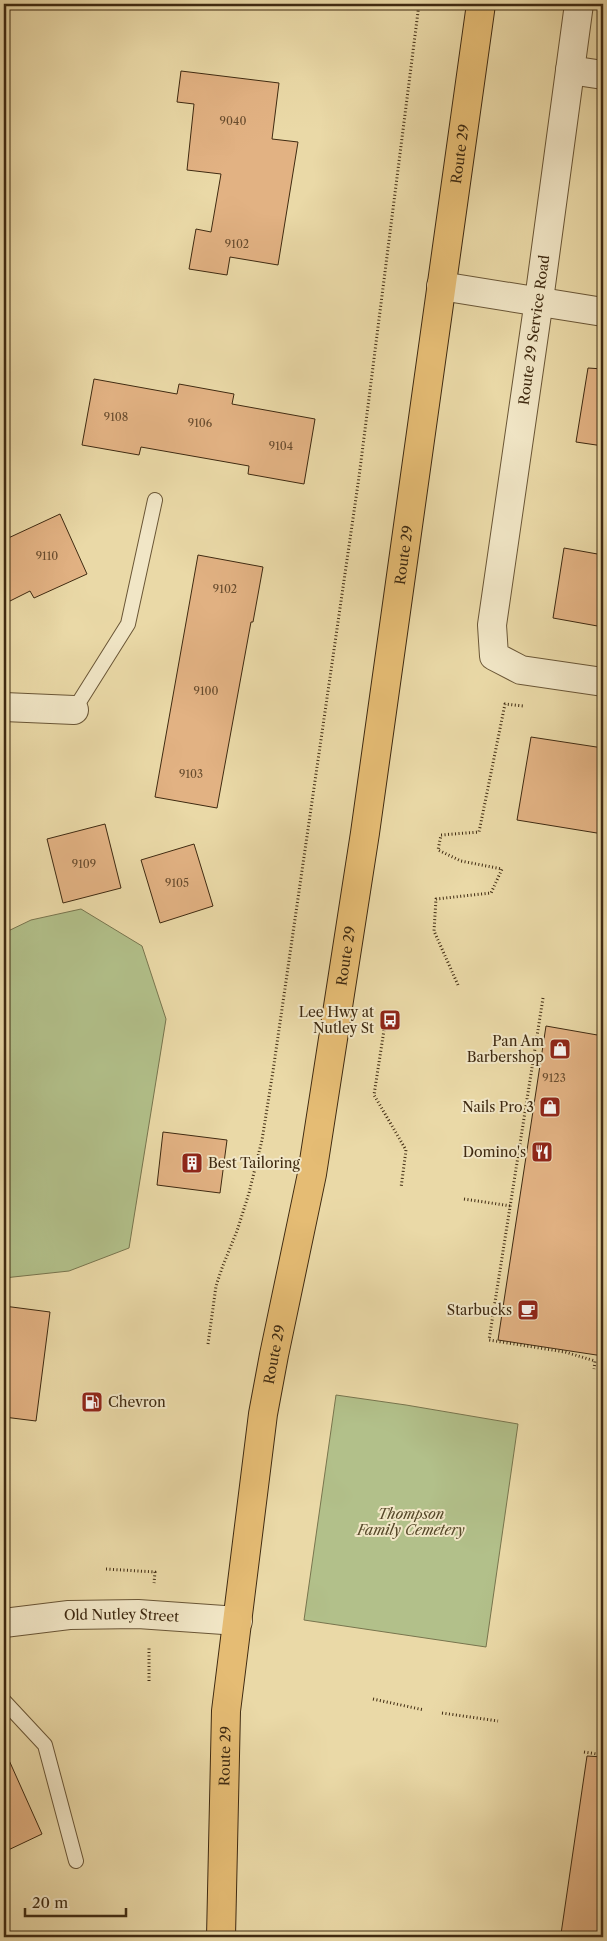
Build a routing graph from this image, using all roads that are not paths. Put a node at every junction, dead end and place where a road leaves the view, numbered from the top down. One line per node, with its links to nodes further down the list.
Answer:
1 (482, 4): 5 (main road, Route 29)
2 (579, 4): 3 (street, Route 29 Service Road)
3 (570, 70): 4 (street); 6 (street, Route 29 Service Road)
4 (603, 75)
5 (441, 286): 6 (street); 12 (main road, Route 29)
6 (539, 300): 7 (street); 9 (street, Route 29 Service Road)
7 (603, 312)
8 (155, 500): 11 (lane)
9 (603, 682)
10 (4, 707): 11 (street)
11 (74, 710)
12 (238, 1621): 13 (street, Old Nutley Street); 16 (main road, Route 29)
13 (4, 1623)
14 (4, 1700): 15 (lane)
15 (76, 1861)
16 (221, 1937)

